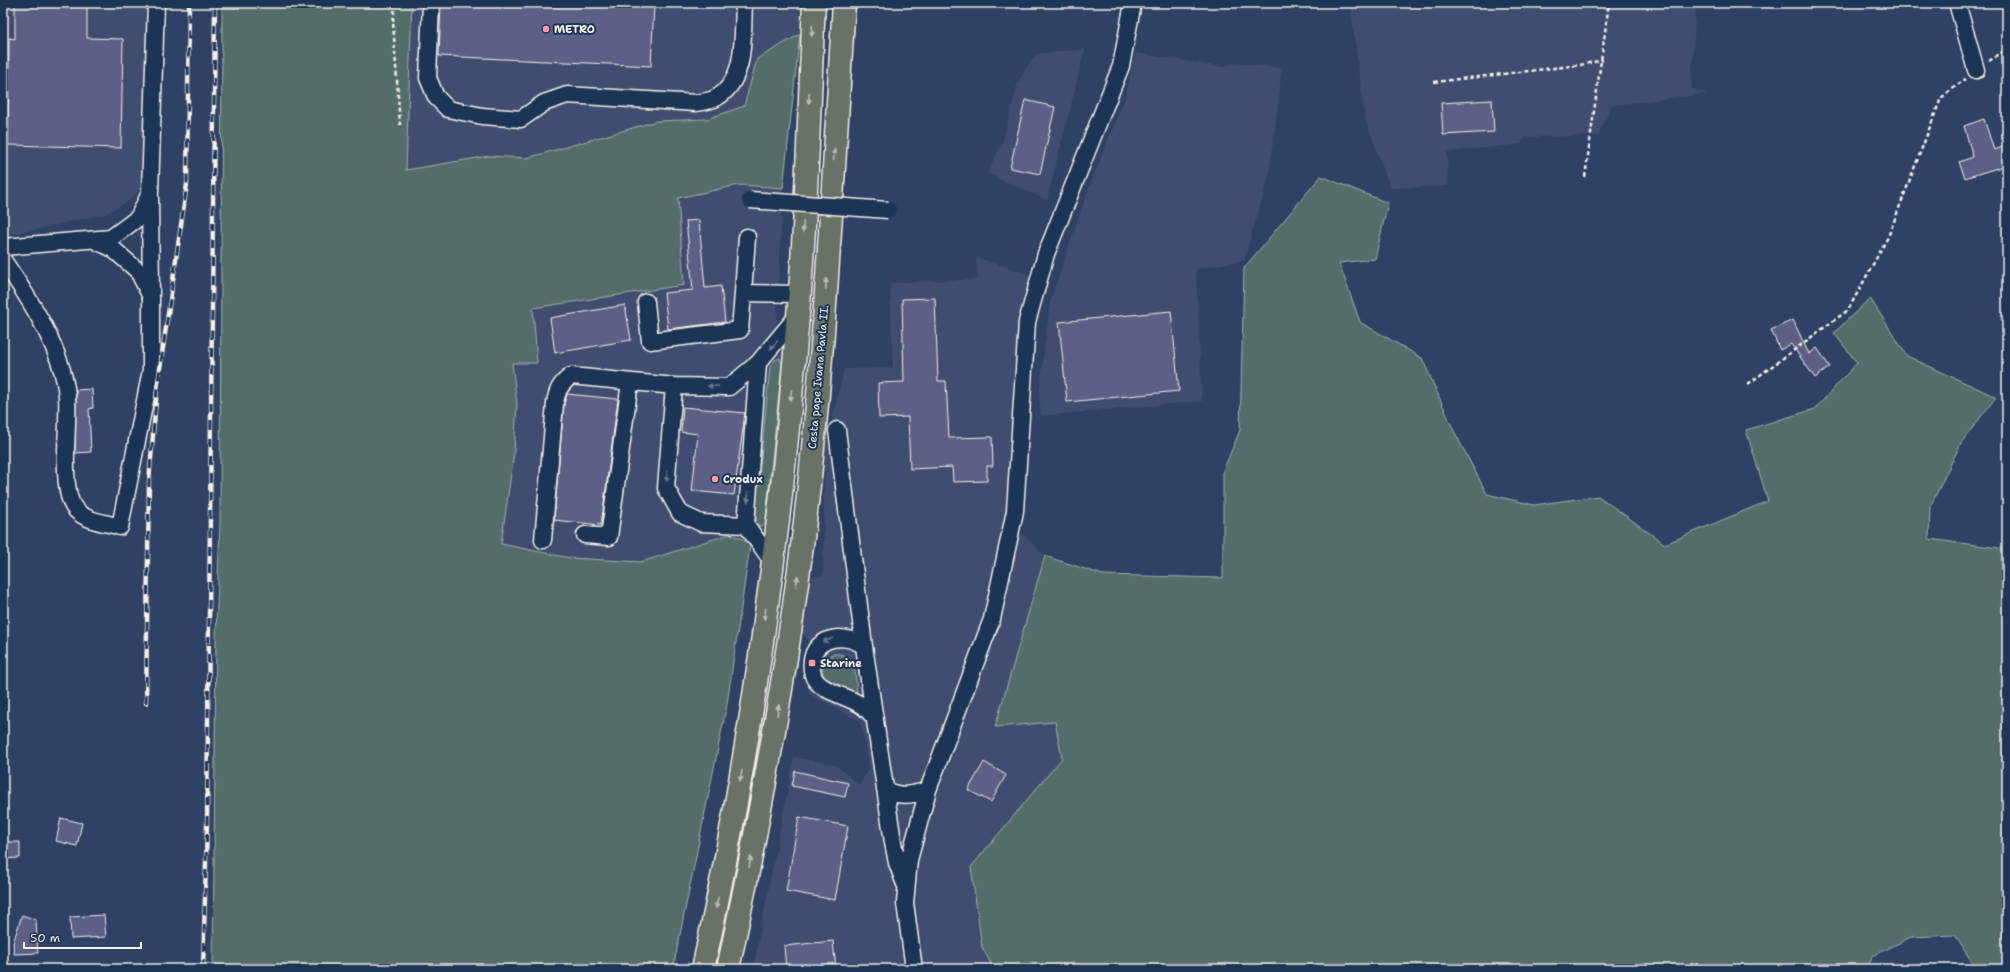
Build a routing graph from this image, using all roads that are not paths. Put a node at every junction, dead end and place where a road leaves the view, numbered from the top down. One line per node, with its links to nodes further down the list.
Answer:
1 (156, 3): 9 (street)
2 (431, 3): 3 (street)
3 (744, 3)
4 (814, 3): 19 (highway, one-way to 19)
5 (844, 3): 34 (highway, Cesta pape Ivana Pavla II., one-way to 5)
6 (1133, 3): 31 (street)
7 (1957, 3): 8 (street)
8 (1976, 70)
9 (150, 192): 13 (street); 17 (street)
10 (750, 200): 11 (street, bridge)
11 (888, 210)
12 (747, 237): 16 (street)
13 (94, 240): 14 (street); 17 (street)
14 (3, 247)
15 (3, 260): 17 (street)
16 (743, 293): 18 (street); 19 (street)
17 (151, 297)
18 (646, 302)
19 (799, 304): 20 (street, one-way to 20); 27 (highway, one-way to 27)
20 (758, 363): 22 (street, one-way to 22); 24 (street, one-way to 24)
21 (630, 382): 22 (street); 25 (street); 26 (street)
22 (674, 386): 24 (street, one-way to 24)
23 (837, 430): 28 (street)
24 (746, 525): 27 (street)
25 (585, 535)
26 (543, 540)
27 (772, 561): 33 (highway, one-way to 33)
28 (864, 646): 29 (street); 29 (street, one-way to 29)
29 (874, 718): 30 (street)
30 (885, 789): 31 (street); 32 (street)
31 (928, 790): 32 (street)
32 (905, 885): 35 (street)
33 (703, 969)
34 (728, 969)
35 (914, 969)

